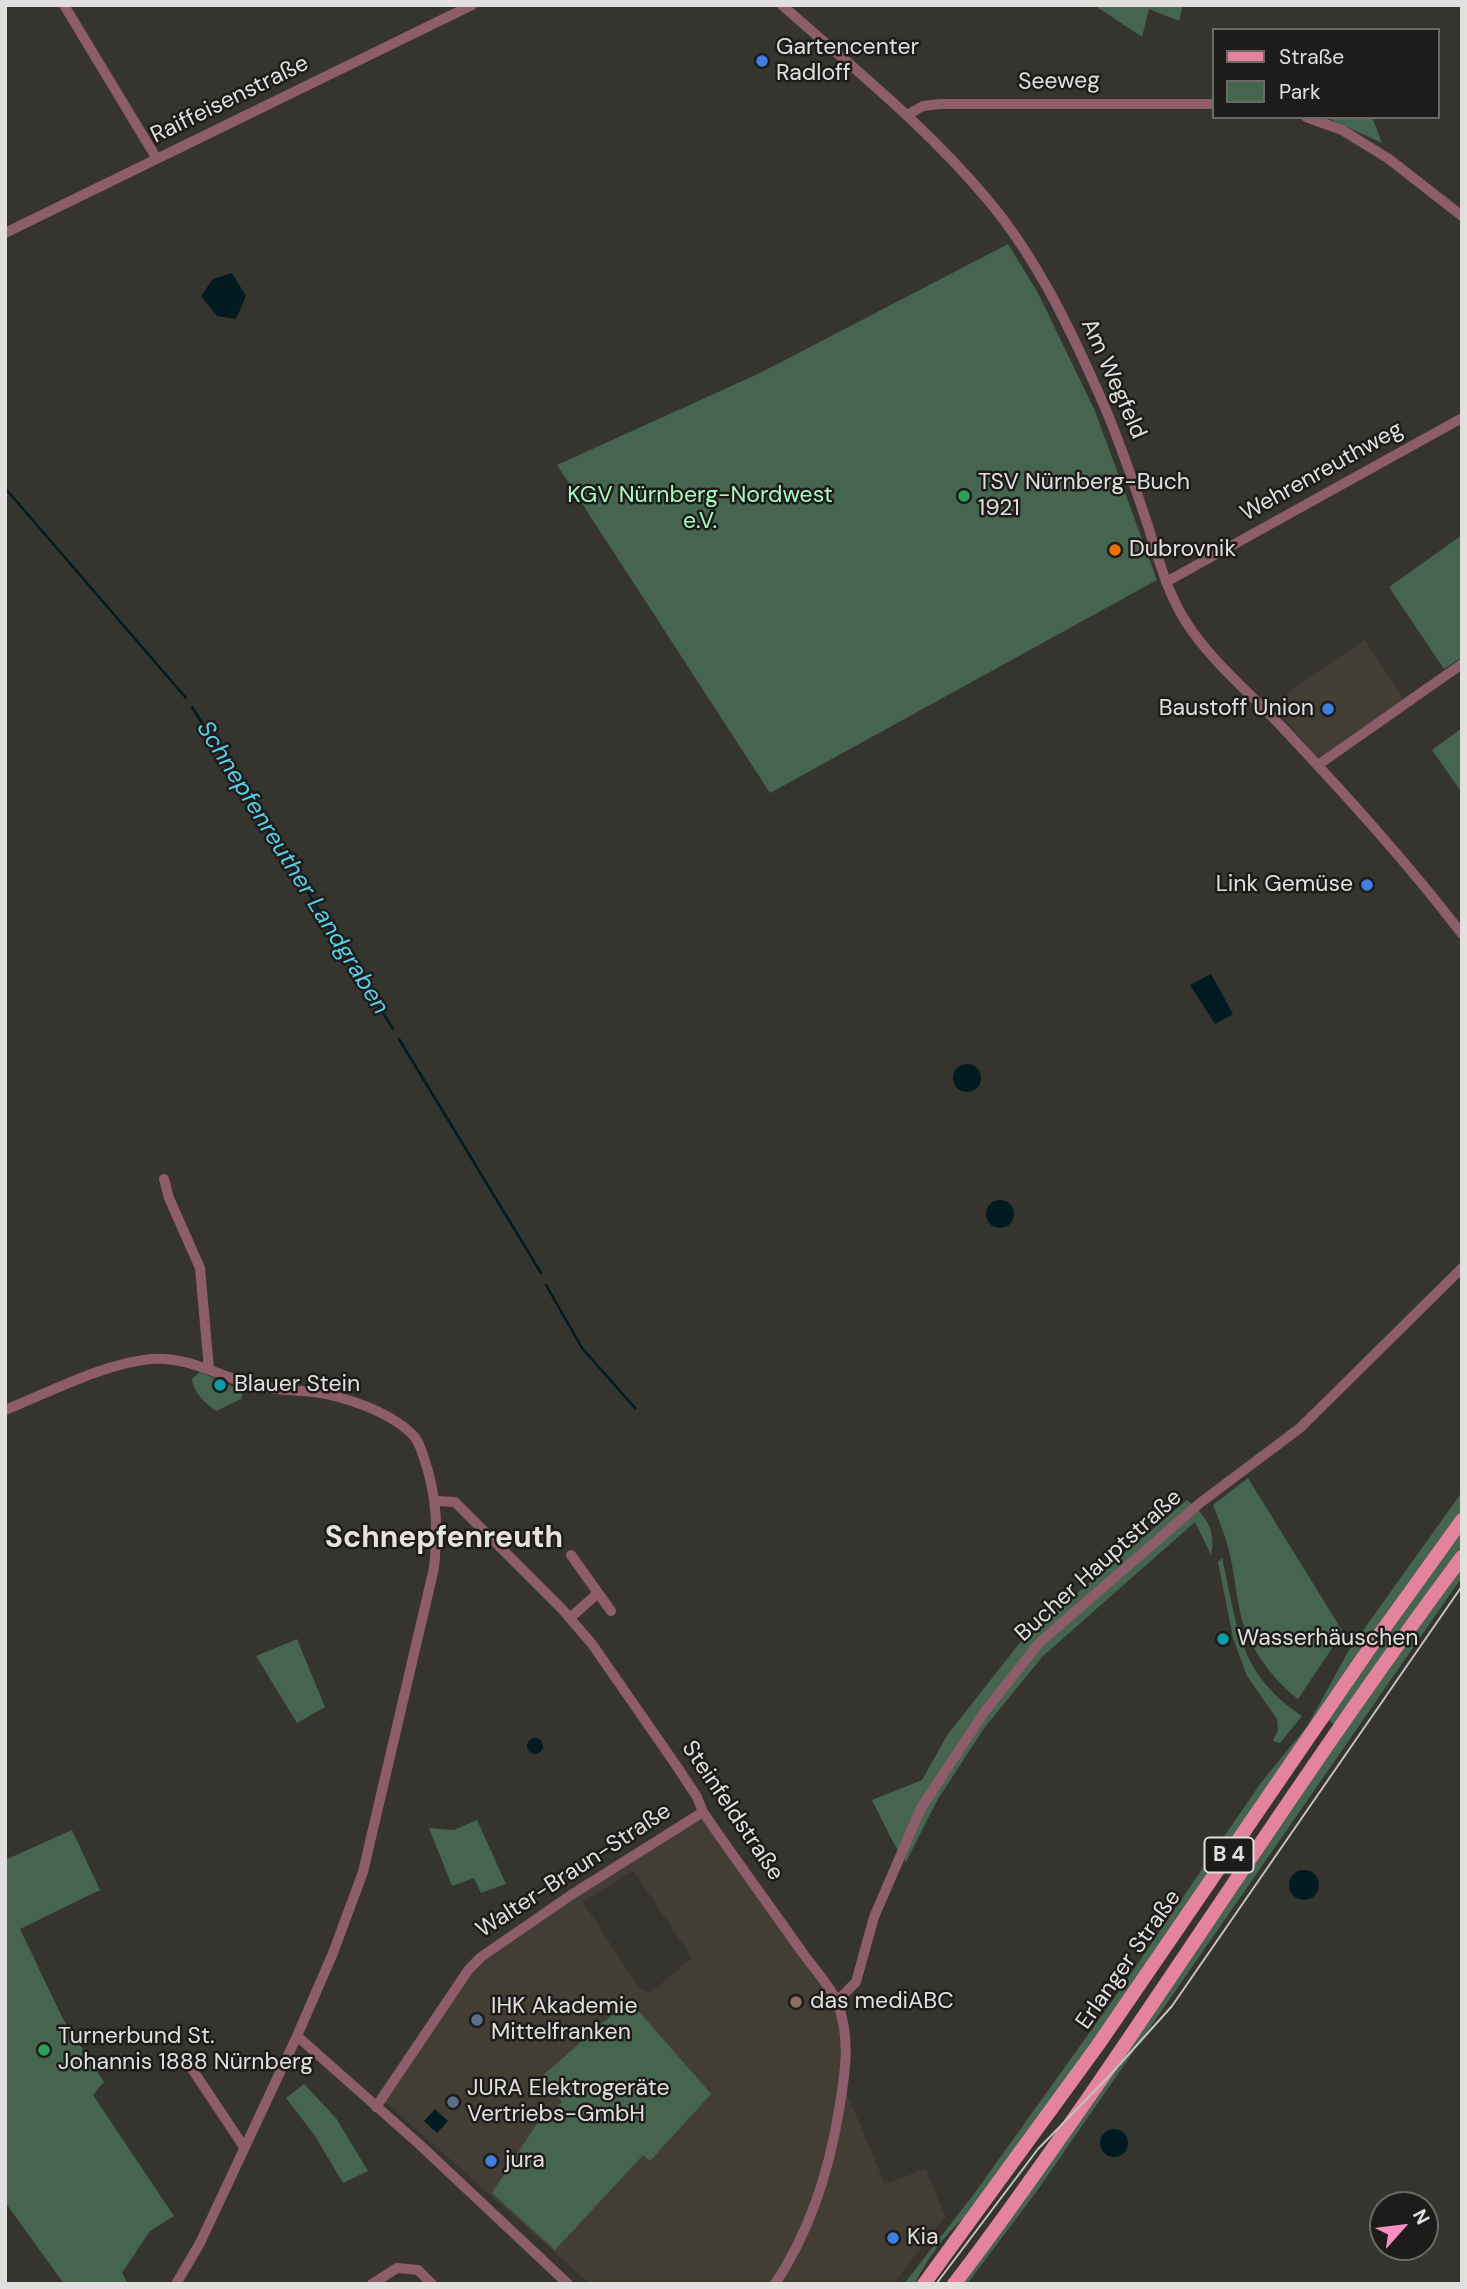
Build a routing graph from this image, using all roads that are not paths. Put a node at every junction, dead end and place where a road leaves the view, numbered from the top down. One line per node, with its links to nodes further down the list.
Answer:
1 (64, 5): 7 (street)
2 (472, 5): 7 (street, Raiffeisenstraße)
3 (782, 5): 5 (street, Am Wegfeld)
4 (1212, 104): 5 (street, Seeweg)
5 (908, 115): 11 (street, Am Wegfeld)
6 (1312, 119): 8 (street)
7 (157, 159): 9 (street, Raiffeisenstraße)
8 (1462, 216)
9 (5, 233)
10 (1462, 418): 11 (street, Wehrenreuthweg)
11 (1166, 582): 13 (street, Am Wegfeld)
12 (1462, 664): 13 (street)
13 (1318, 765): 14 (street, Am Wegfeld)
14 (1462, 934)
15 (164, 1179): 17 (street)
16 (1462, 1268): 27 (street, Bucher Hauptstraße)
17 (209, 1368): 18 (street); 19 (street)
18 (5, 1410)
19 (436, 1501): 25 (street, Steinfeldstraße); 28 (street)
20 (1462, 1520): 37 (main road, Erlanger Straße / B 4)
21 (571, 1555): 23 (street)
22 (1462, 1557): 38 (main road, Erlanger Straße / B 4)
23 (598, 1593): 24 (street); 25 (street)
24 (611, 1611)
25 (570, 1618): 26 (street, Steinfeldstraße)
26 (703, 1812): 27 (street, Steinfeldstraße); 30 (street, Walter-Braun-Straße)
27 (837, 2001): 36 (street, Steinfeldstraße)
28 (297, 2036): 30 (street); 31 (street)
29 (186, 2060): 31 (street)
30 (376, 2107): 35 (street)
31 (244, 2147): 32 (street)
32 (176, 2284)
33 (373, 2284): 34 (street)
34 (432, 2284)
35 (568, 2284)
36 (775, 2284)
37 (925, 2284)
38 (954, 2284)

